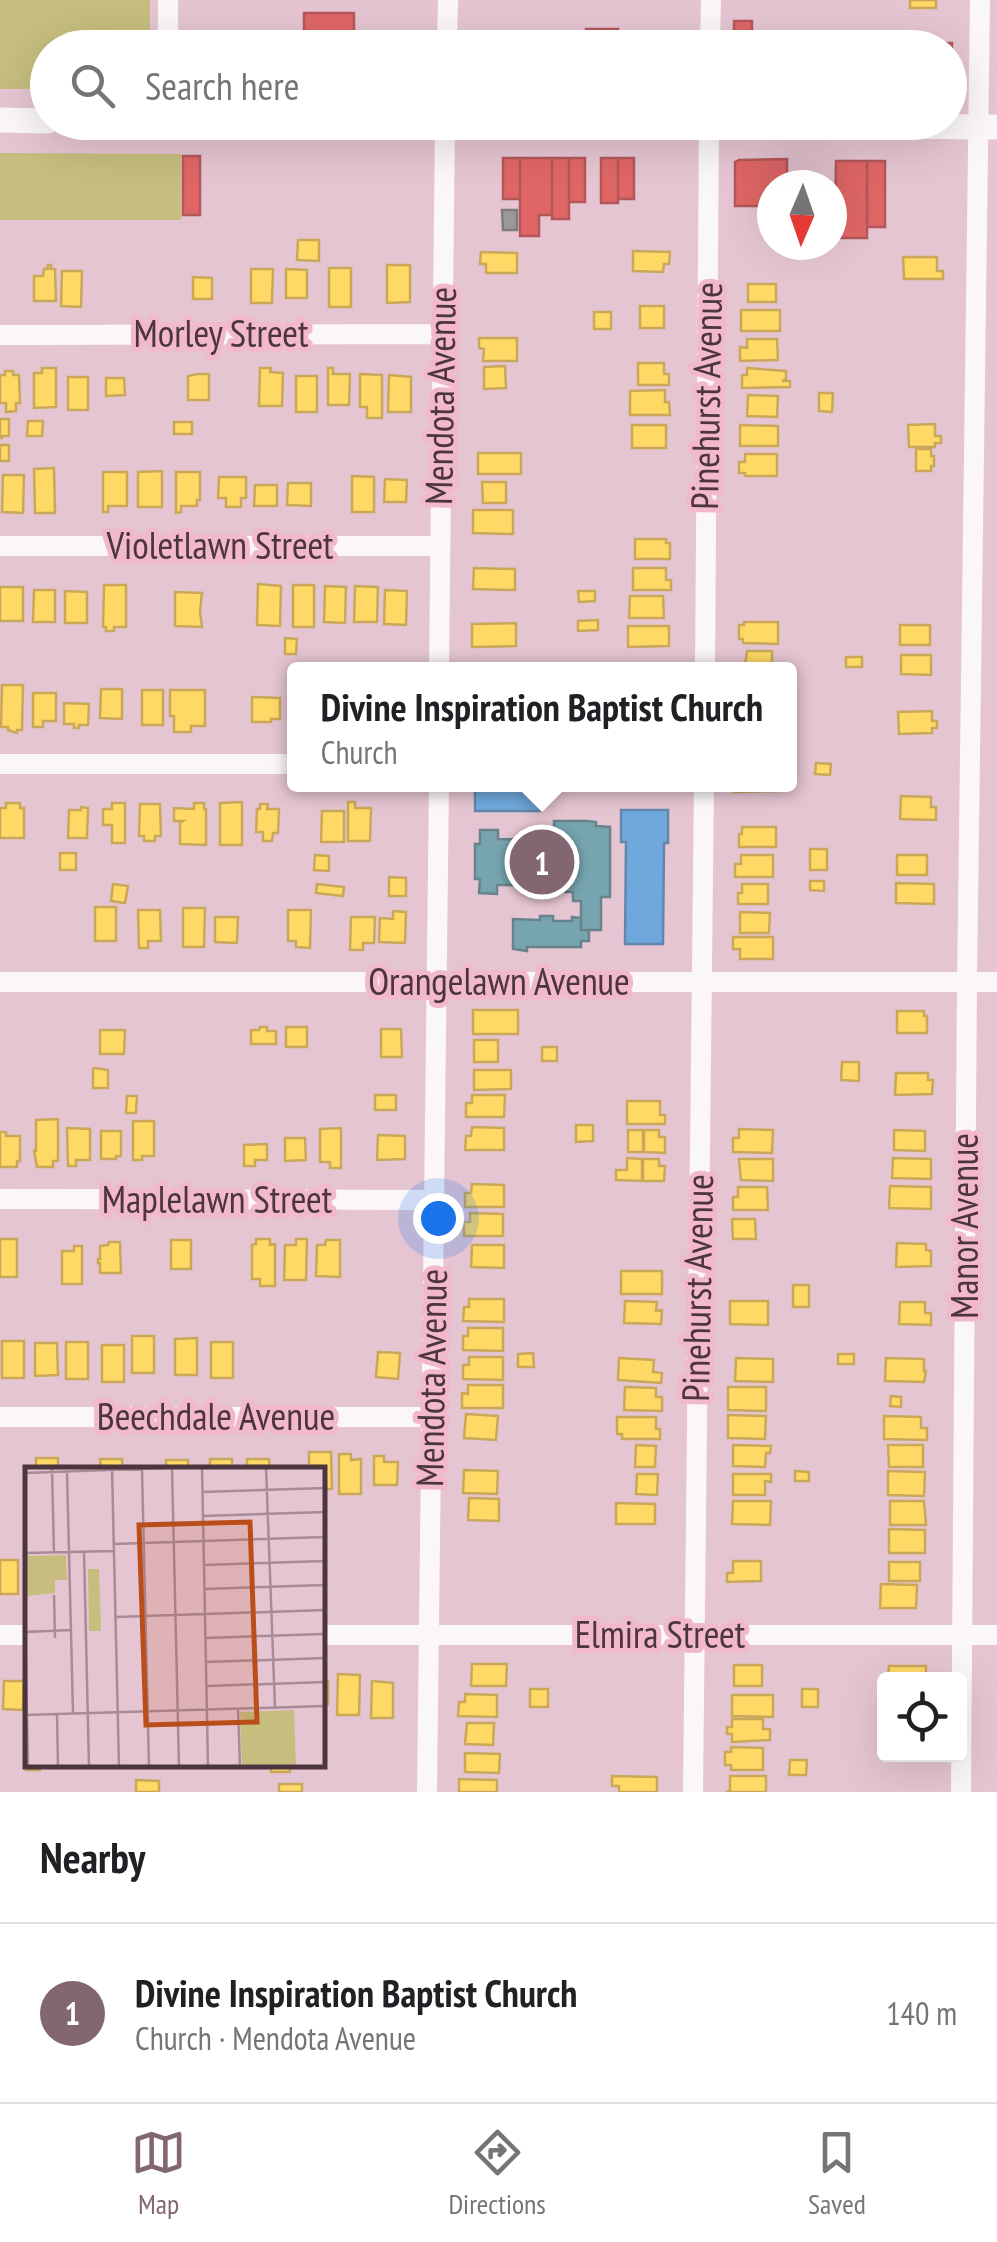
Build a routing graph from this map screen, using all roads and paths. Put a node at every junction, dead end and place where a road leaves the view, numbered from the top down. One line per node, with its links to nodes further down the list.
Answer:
1 (168, 0): 5 (street)
2 (448, 0): 6 (street)
3 (711, 0): 7 (street)
4 (980, 0): 10 (street, Manor Avenue)
5 (168, 30)
6 (447, 30)
7 (710, 30)
8 (0, 120): 9 (street)
9 (30, 121)
10 (987, 127): 26 (street, Manor Avenue)
11 (444, 140): 14 (street, Mendota Avenue)
12 (709, 140): 18 (street, Pinehurst Avenue)
13 (0, 334): 14 (street, Morley Street)
14 (442, 334): 16 (street, Mendota Avenue)
15 (0, 546): 16 (street, Violetlawn Street)
16 (439, 546): 17 (street, Mendota Avenue)
17 (439, 662)
18 (704, 662)
19 (0, 764): 20 (street)
20 (287, 764)
21 (439, 792): 24 (street, Mendota Avenue)
22 (704, 792): 25 (street, Pinehurst Avenue)
23 (0, 982): 24 (street, Orangelawn Avenue)
24 (436, 982): 25 (street, Orangelawn Avenue); 29 (street, Mendota Avenue)
25 (702, 982): 26 (street, Orangelawn Avenue); 34 (street, Pinehurst Avenue)
26 (967, 982): 27 (street, Orangelawn Avenue); 35 (street, Manor Avenue)
27 (997, 982)
28 (0, 1199): 29 (street, Maplelawn Street)
29 (434, 1200): 31 (street, Mendota Avenue)
30 (0, 1417): 31 (street, Beechdale Avenue)
31 (431, 1417): 33 (street, Mendota Avenue)
32 (325, 1635): 33 (street, Elmira Street)
33 (429, 1635): 34 (street, Elmira Street); 37 (street, Mendota Avenue)
34 (694, 1635): 35 (street, Elmira Street); 38 (street, Pinehurst Avenue)
35 (962, 1635): 36 (street, Elmira Street); 39 (street, Manor Avenue)
36 (997, 1635)
37 (427, 1792)
38 (693, 1792)
39 (961, 1792)

